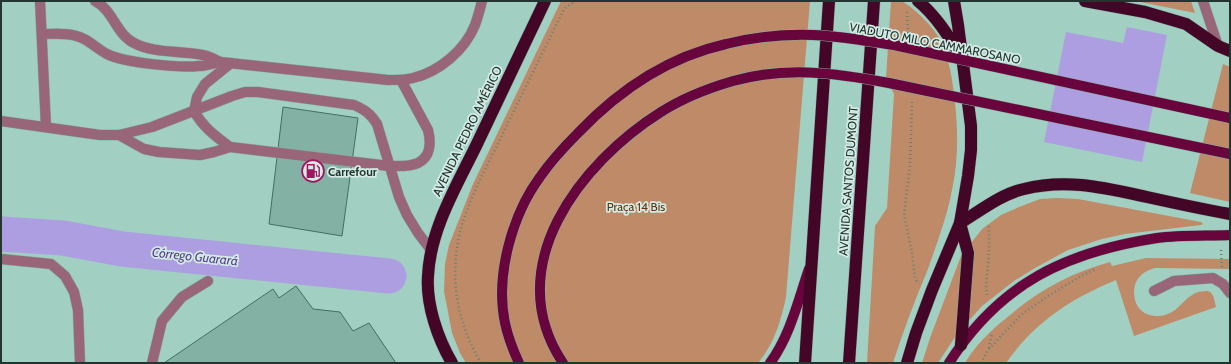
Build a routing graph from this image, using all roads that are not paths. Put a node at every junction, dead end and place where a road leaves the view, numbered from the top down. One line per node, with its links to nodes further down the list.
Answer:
1 (40, 1): 12 (street)
2 (95, 1): 11 (street)
3 (482, 1): 18 (street)
4 (545, 1): 30 (highway, AVENIDA PEDRO AMÉRICO)
5 (829, 1): 32 (highway)
6 (874, 1): 44 (highway, AVENIDA SANTOS DUMONT)
7 (918, 1): 15 (highway)
8 (954, 1): 15 (highway)
9 (1085, 1): 13 (highway)
10 (1203, 1): 13 (street)
11 (107, 6): 16 (street)
12 (42, 34): 16 (street); 22 (street)
13 (1218, 46): 14 (highway)
14 (1230, 51)
15 (962, 58): 28 (highway)
16 (220, 62): 17 (street)
17 (231, 63): 18 (street); 19 (street)
18 (401, 80): 26 (street)
19 (194, 111): 23 (street); 24 (street); 26 (street)
20 (1230, 118): 40 (main road, VIADUTO MILO CAMMAROSANO, bridge)
21 (1, 121): 22 (street)
22 (46, 127): 23 (street)
23 (119, 135): 24 (street)
24 (230, 147): 26 (street)
25 (1230, 154): 41 (main road, bridge)
26 (389, 166): 30 (street)
27 (1230, 214): 28 (highway)
28 (960, 223): 36 (highway); 45 (highway)
29 (1225, 235): 36 (main road)
30 (431, 250): 39 (highway, AVENIDA PEDRO AMÉRICO)
31 (1, 259): 37 (street)
32 (811, 263): 42 (main road); 43 (highway)
33 (208, 282): 38 (street)
34 (1154, 291): 35 (street)
35 (1230, 292)
36 (961, 345): 46 (main road)
37 (80, 363)
38 (152, 363)
39 (452, 363)
40 (519, 363)
41 (563, 363)
42 (770, 363)
43 (805, 363)
44 (849, 363)
45 (907, 363)
46 (949, 363)

